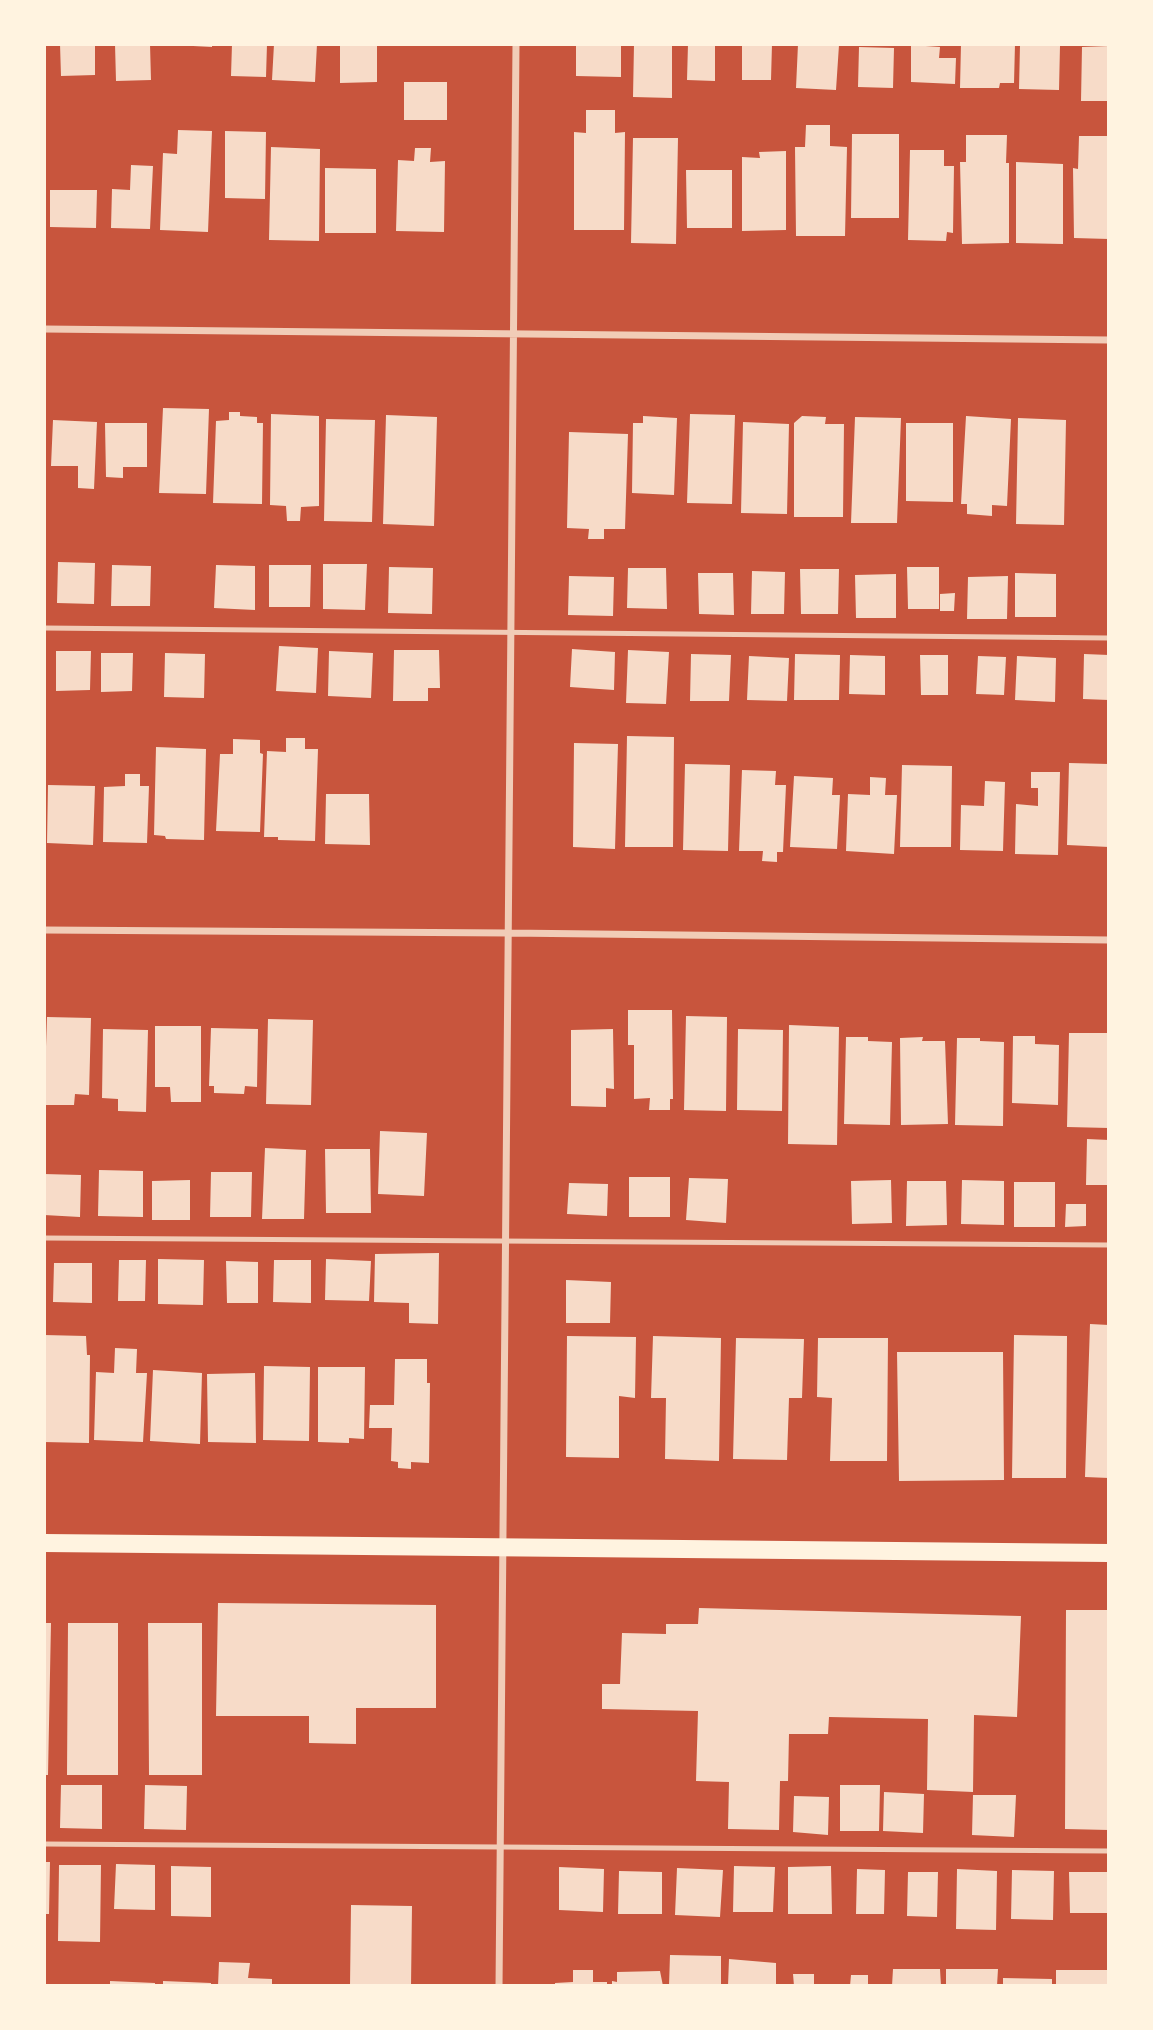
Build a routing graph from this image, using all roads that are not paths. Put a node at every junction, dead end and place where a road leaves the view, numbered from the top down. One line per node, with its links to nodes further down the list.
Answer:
1 (516, 44): 3 (street)
2 (44, 329): 3 (street)
3 (514, 334): 4 (street); 6 (street)
4 (1109, 340)
5 (44, 628): 6 (lane)
6 (511, 632): 7 (lane); 9 (street)
7 (1109, 638)
8 (44, 930): 9 (street)
9 (509, 933): 10 (street); 12 (street)
10 (1109, 940)
11 (44, 1238): 12 (lane)
12 (506, 1241): 13 (lane); 15 (street)
13 (1109, 1245)
14 (44, 1543): 15 (main road)
15 (503, 1547): 16 (main road); 18 (street)
16 (1109, 1553)
17 (44, 1844): 18 (lane)
18 (500, 1847): 19 (lane); 20 (street)
19 (1109, 1851)
20 (499, 1986)

